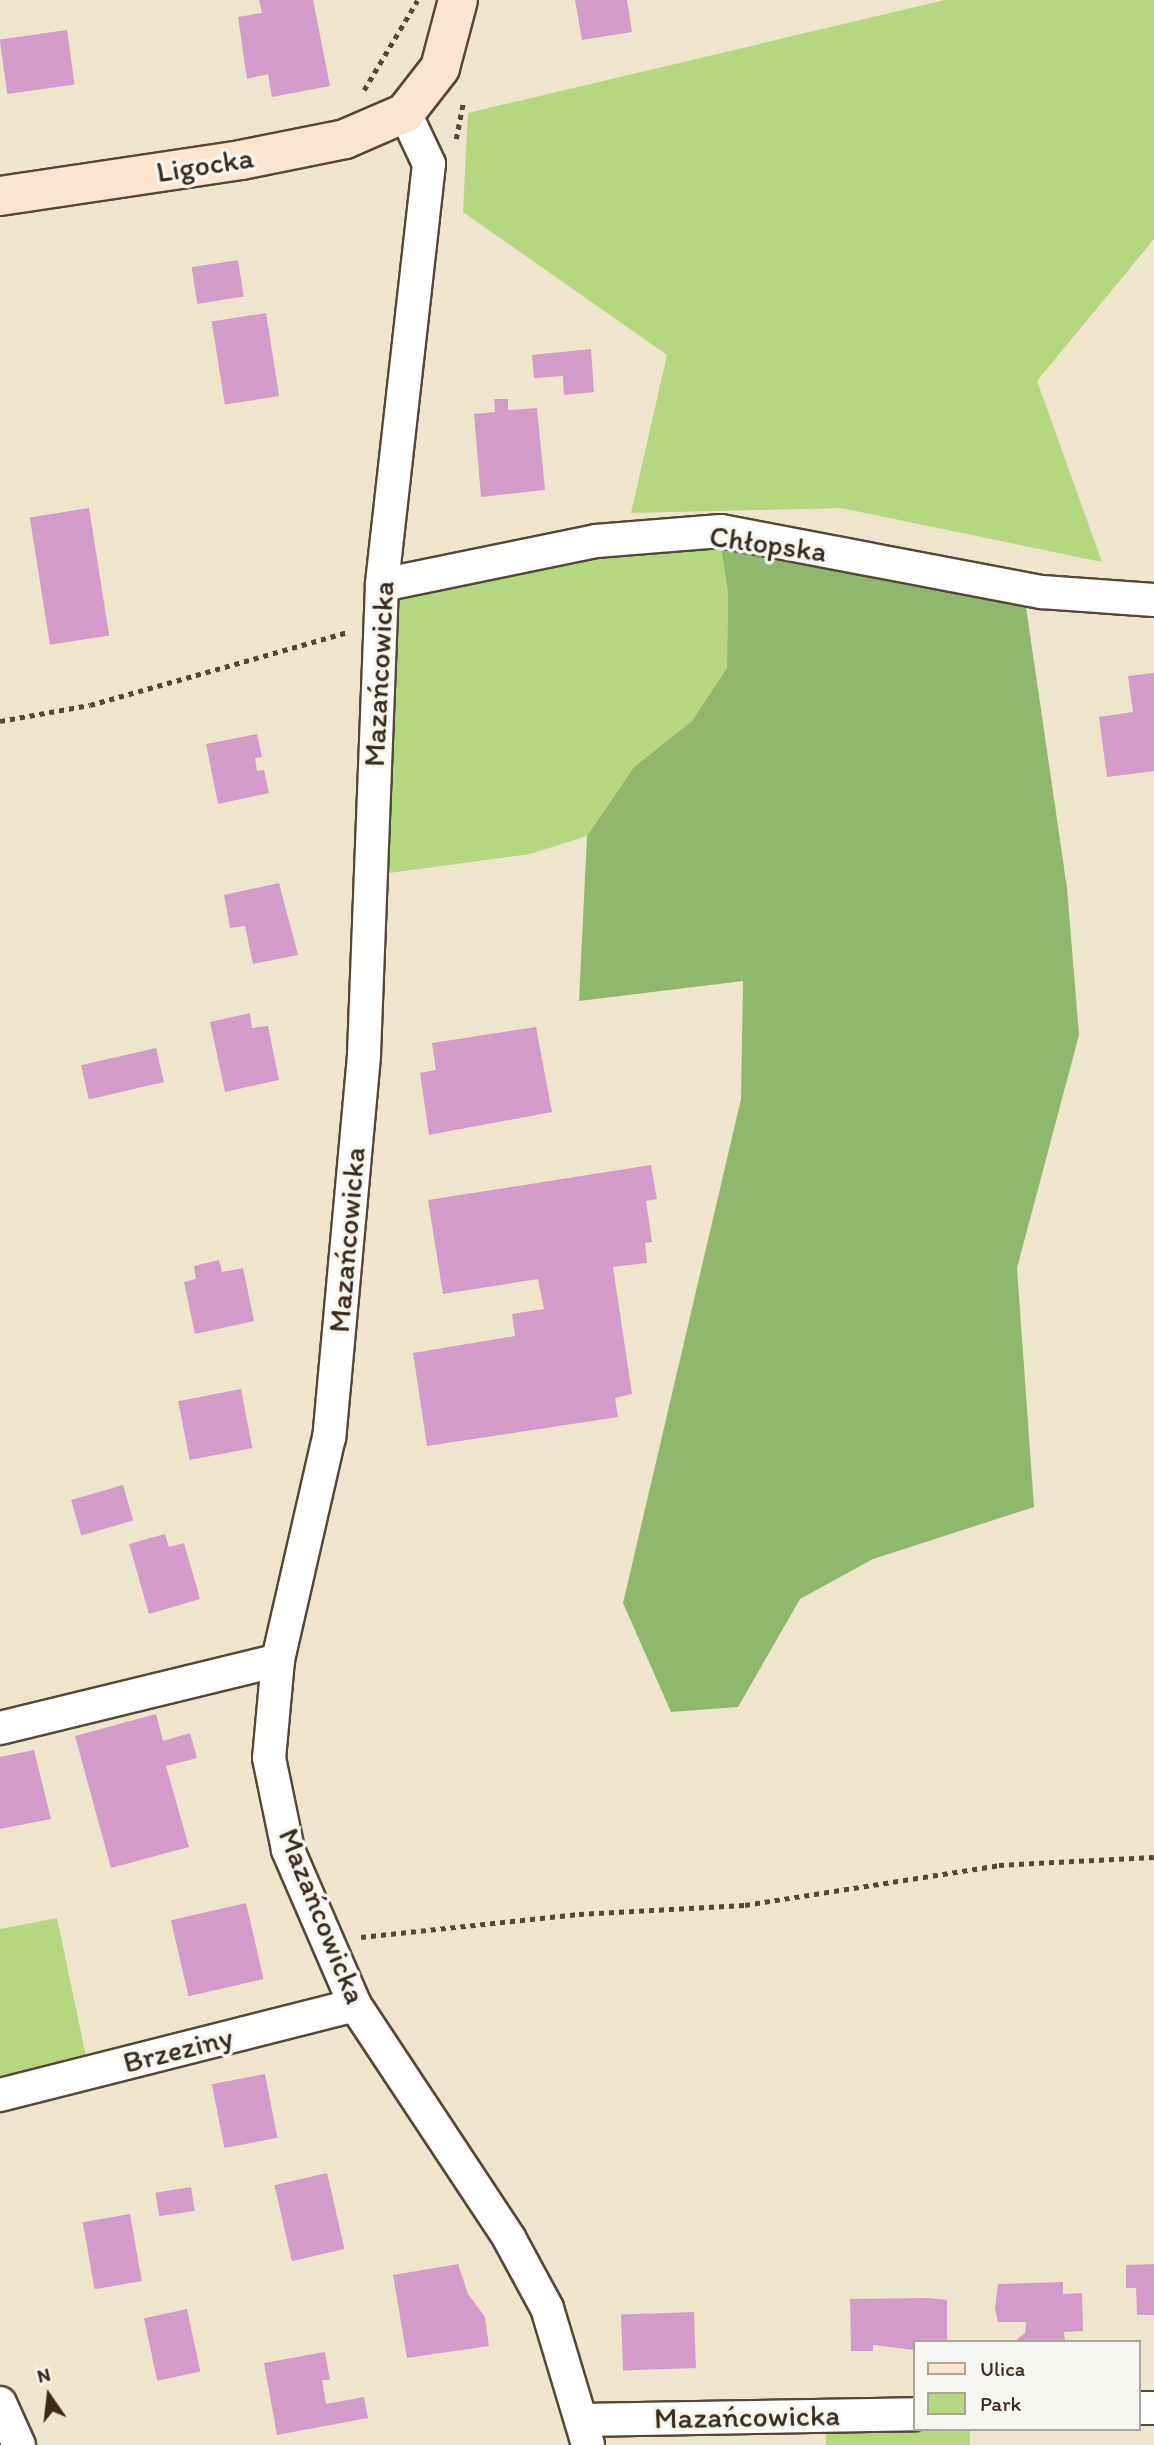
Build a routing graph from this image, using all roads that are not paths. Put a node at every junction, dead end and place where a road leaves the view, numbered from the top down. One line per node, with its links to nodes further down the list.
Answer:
1 (458, 0): 2 (street)
2 (405, 113): 3 (street, Ligocka); 4 (street, Mazańcowicka)
3 (0, 196)
4 (382, 585): 5 (street, Chłopska); 6 (street, Mazańcowicka)
5 (1154, 600)
6 (278, 1660): 7 (street); 8 (street, Mazańcowicka)
7 (0, 1728)
8 (355, 2005): 9 (street, Brzeziny); 12 (street, Mazańcowicka)
9 (0, 2095)
10 (0, 2403): 13 (street)
11 (912, 2414): 12 (street, Mazańcowicka)
12 (584, 2433)
13 (19, 2445)

